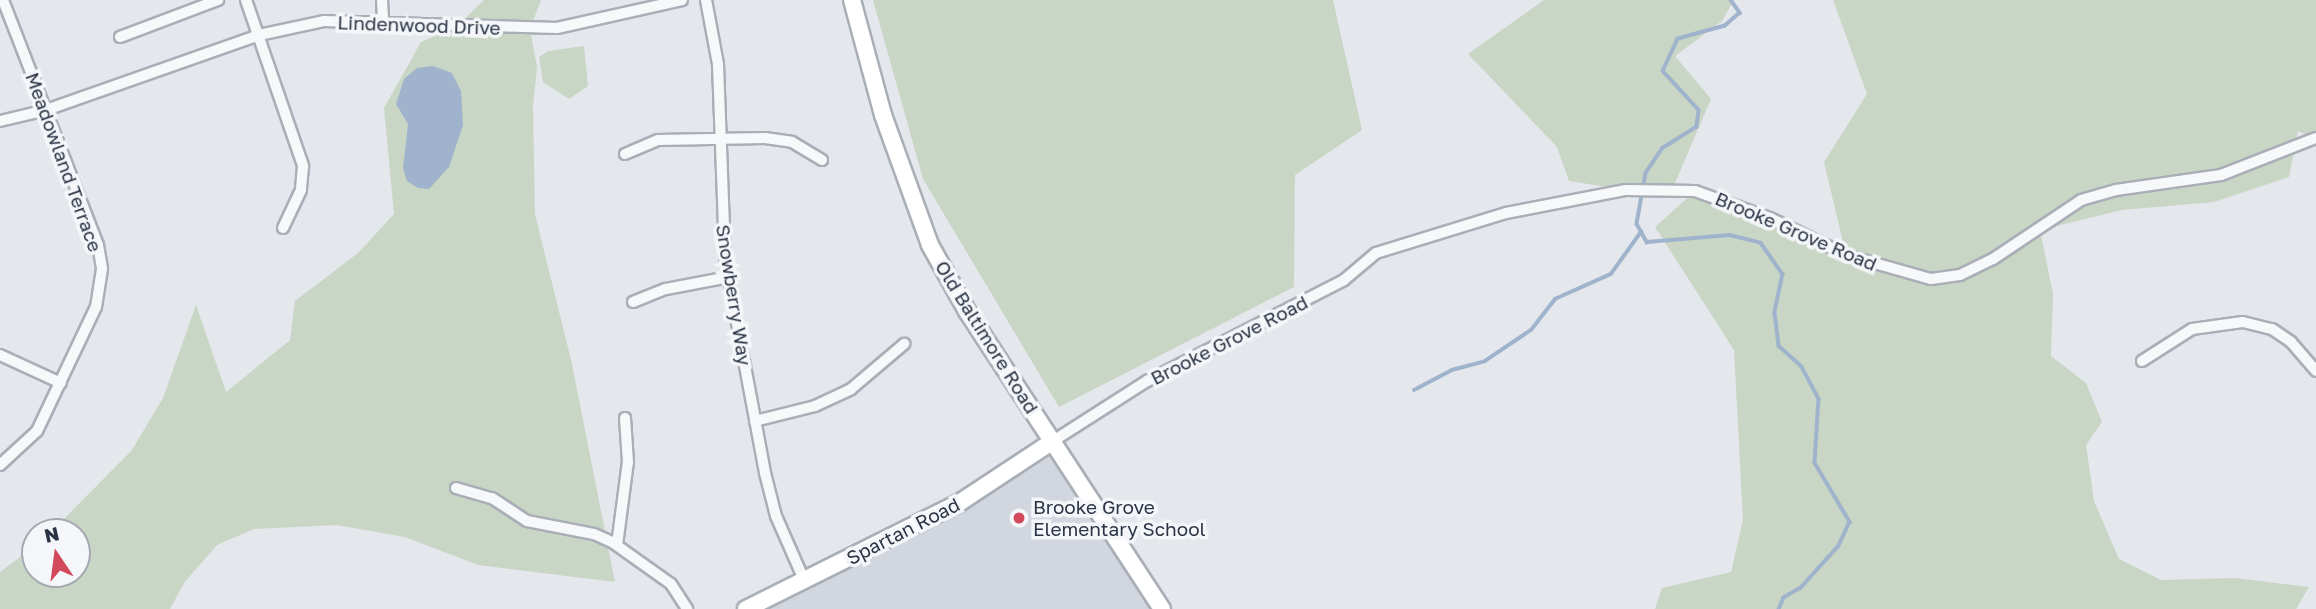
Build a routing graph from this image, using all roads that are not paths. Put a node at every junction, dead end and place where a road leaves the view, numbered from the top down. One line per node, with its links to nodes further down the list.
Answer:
1 (3, 0): 11 (street, Meadowland Terrace)
2 (218, 0): 10 (street)
3 (246, 0): 9 (street)
4 (382, 0): 8 (street)
5 (682, 0): 8 (street, Lindenwood Drive)
6 (706, 0): 14 (street, Snowberry Way)
7 (852, 0): 27 (street, Old Baltimore Road)
8 (383, 21): 9 (street, Lindenwood Drive)
9 (259, 35): 11 (street, Lindenwood Drive); 17 (street)
10 (120, 37)
11 (46, 110): 12 (street, Lindenwood Drive); 24 (street, Meadowland Terrace)
12 (0, 121)
13 (2316, 138): 27 (street, Brooke Grove Road)
14 (719, 139): 15 (street); 16 (street); 18 (street, Snowberry Way)
15 (625, 153)
16 (822, 160)
17 (283, 228)
18 (729, 277): 19 (street); 26 (street, Snowberry Way)
19 (633, 302)
20 (904, 344): 26 (street)
21 (0, 355): 24 (street)
22 (2142, 360): 23 (street)
23 (2316, 371)
24 (61, 383): 28 (street, Meadowland Terrace)
25 (625, 418): 30 (street)
26 (755, 421): 31 (street, Snowberry Way)
27 (1053, 441): 31 (street, Spartan Road); 34 (street, Old Baltimore Road)
28 (0, 465)
29 (456, 488): 30 (street)
30 (617, 545): 32 (street)
31 (805, 582): 33 (street, Spartan Road)
32 (687, 609)
33 (746, 609)
34 (1162, 609)

